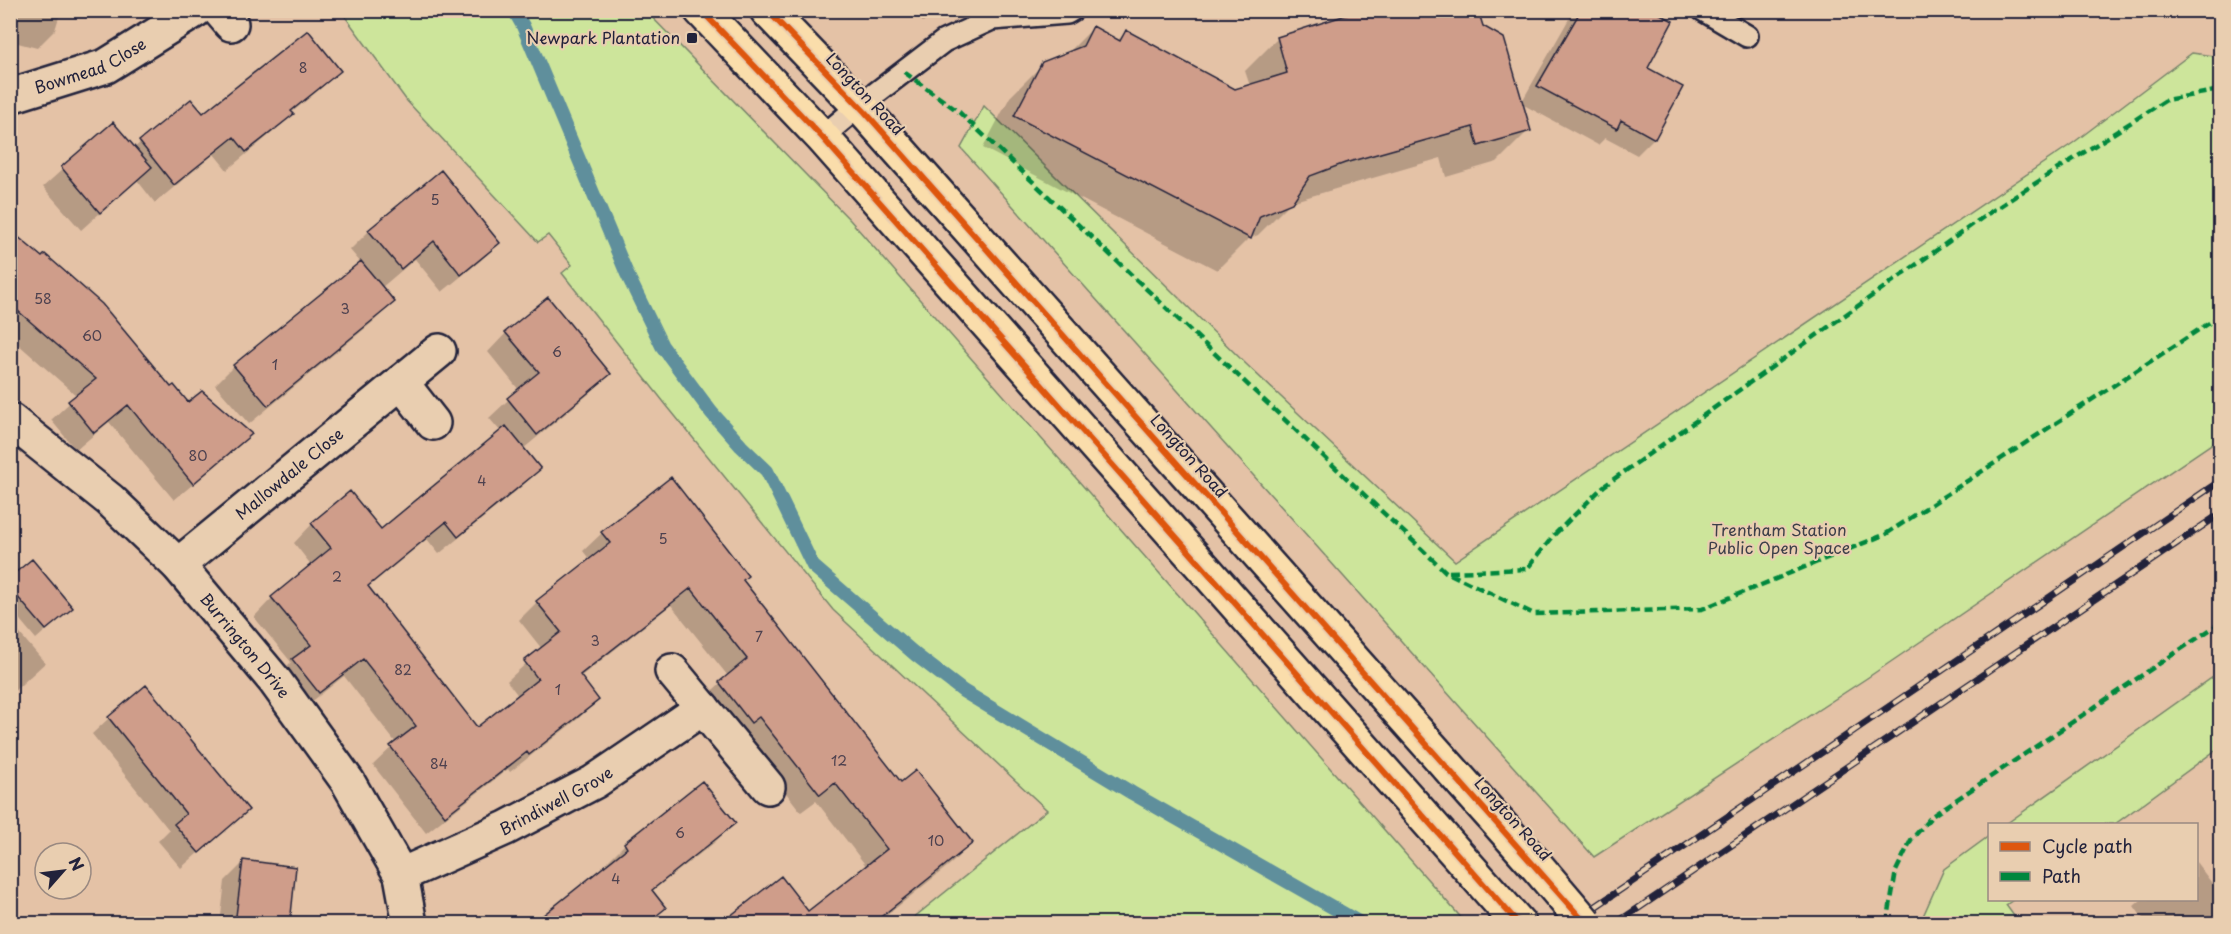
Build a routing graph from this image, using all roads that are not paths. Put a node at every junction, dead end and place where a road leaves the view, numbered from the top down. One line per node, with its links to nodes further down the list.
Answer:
1 (196, 10): 7 (street, Bowmead Close)
2 (701, 10): 9 (main road)
3 (767, 10): 8 (main road, Longton Road)
4 (1072, 10): 8 (lane)
5 (1703, 10): 6 (lane)
6 (1747, 36)
7 (10, 96)
8 (858, 105): 9 (lane); 21 (main road, Longton Road, bridge)
9 (822, 136): 20 (main road)
10 (439, 351): 11 (street, Mallowdale Close)
11 (401, 382): 12 (street); 14 (street, Mallowdale Close)
12 (433, 423)
13 (15, 433): 14 (street, Burrington Drive)
14 (178, 565): 18 (street, Burrington Drive)
15 (672, 671): 16 (street)
16 (703, 708): 17 (street); 18 (street, Brindiwell Grove)
17 (768, 787)
18 (401, 875): 19 (street, Burrington Drive)
19 (410, 924)
20 (1520, 924)
21 (1586, 924)

